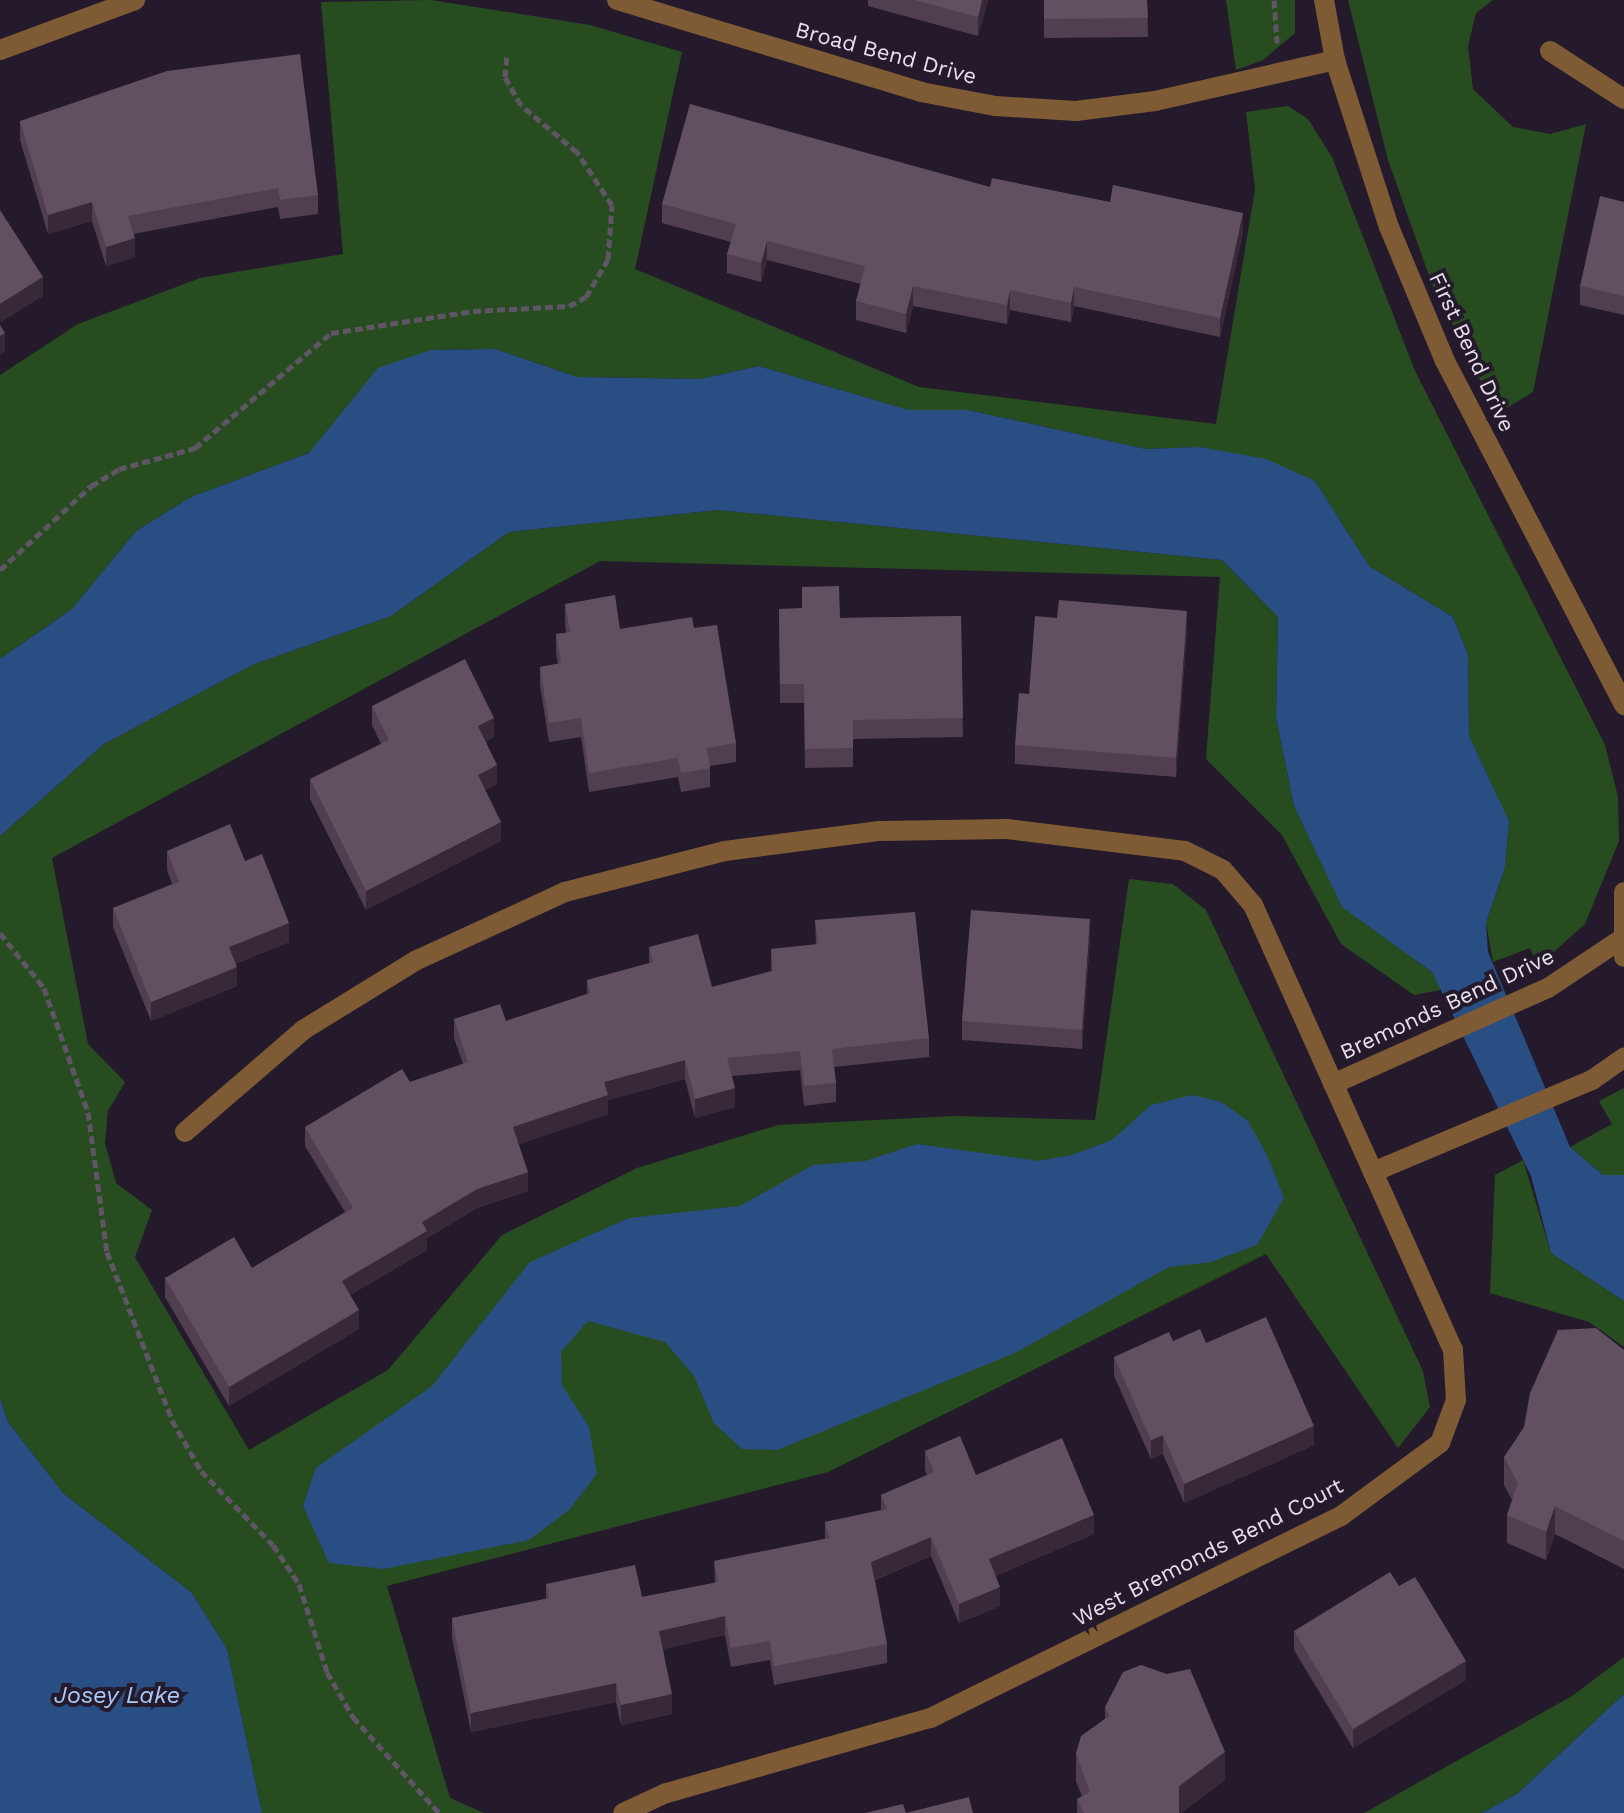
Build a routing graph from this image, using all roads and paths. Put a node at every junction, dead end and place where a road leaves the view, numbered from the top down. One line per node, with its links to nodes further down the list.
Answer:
1 (135, 0): 5 (street)
2 (617, 0): 9 (street, Broad Bend Drive)
3 (1274, 0): 9 (path)
4 (1324, 0): 8 (street, First Bend Drive)
5 (0, 50)
6 (1550, 51): 10 (street)
7 (507, 55): 11 (path)
8 (1335, 60): 9 (street, Broad Bend Drive); 12 (street, First Bend Drive)
9 (1279, 72)
10 (1624, 99)
11 (0, 570)
12 (1624, 705)
13 (1624, 892): 15 (street)
14 (0, 933): 20 (path)
15 (1622, 948): 17 (street, Bremonds Bend Drive)
16 (1624, 1058): 19 (street)
17 (1333, 1084): 18 (street, West Bremonds Bend Court); 19 (street, West Bremonds Bend Court)
18 (185, 1132)
19 (1373, 1172): 21 (street, West Bremonds Bend Court)
20 (439, 1813)
21 (623, 1813)

